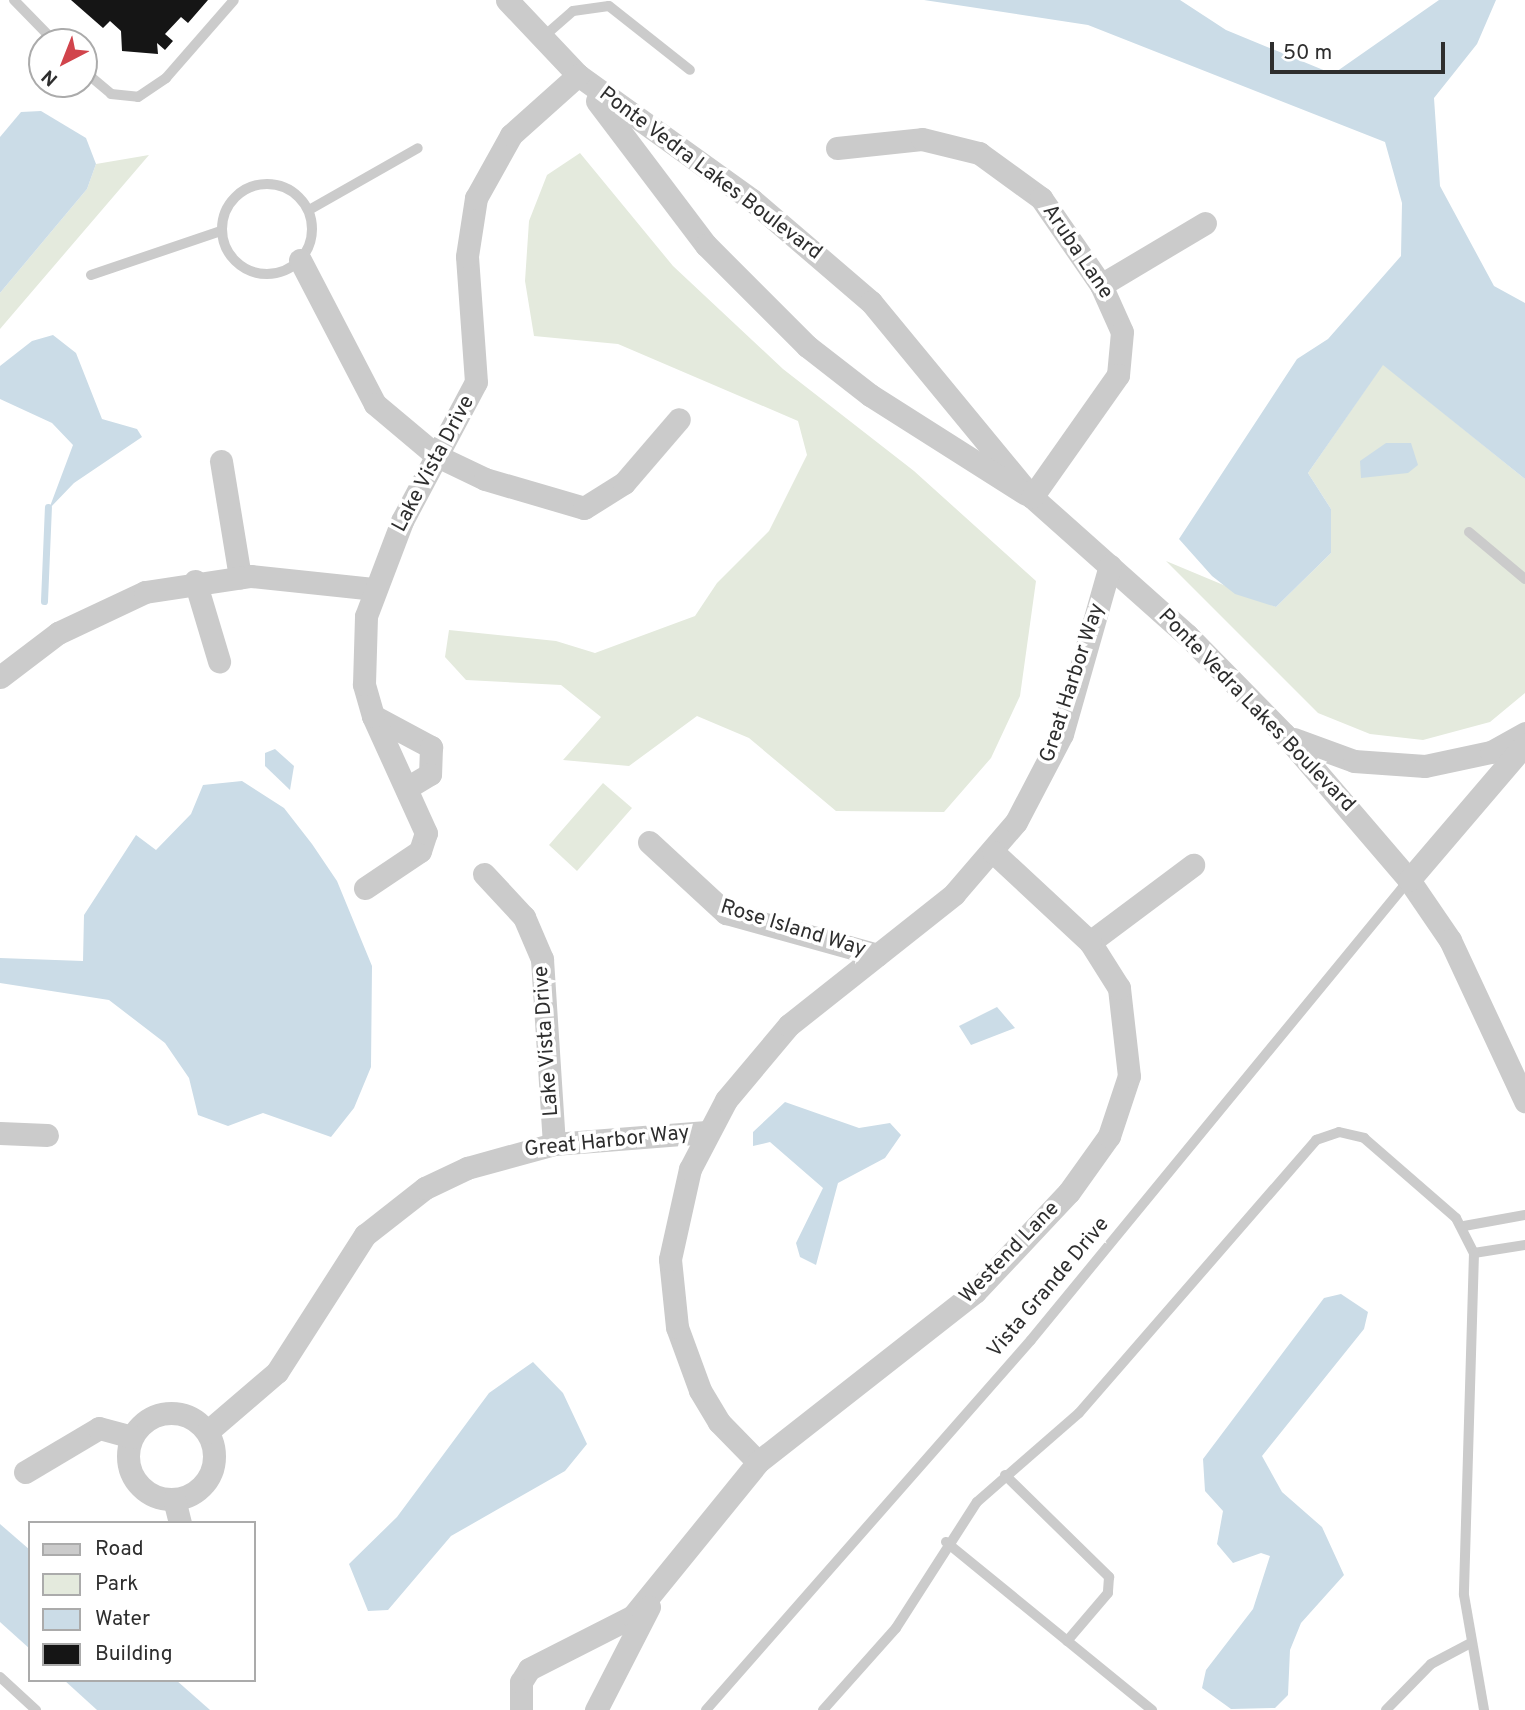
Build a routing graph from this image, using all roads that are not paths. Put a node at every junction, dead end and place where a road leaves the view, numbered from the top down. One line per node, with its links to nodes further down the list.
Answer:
1 (14, 0): 4 (lane)
2 (234, 0): 8 (lane)
3 (507, 0): 5 (street, Ponte Vedra Lakes Boulevard)
4 (41, 28)
5 (542, 38): 6 (lane); 7 (street, Ponte Vedra Lakes Boulevard)
6 (690, 70)
7 (578, 75): 18 (street, Lake Vista Drive); 20 (street, Ponte Vedra Lakes Boulevard); 20 (street, Ponte Vedra Lakes Boulevard)
8 (98, 83)
9 (418, 148): 11 (lane)
10 (837, 148): 16 (street, Aruba Lane)
11 (309, 210): 13 (lane); 14 (lane)
12 (1205, 223): 16 (street)
13 (221, 231): 14 (lane); 15 (lane)
14 (300, 260): 18 (street)
15 (92, 275)
16 (1101, 285): 20 (street, Aruba Lane)
17 (679, 419): 18 (street)
18 (437, 456): 26 (street, Lake Vista Drive)
19 (221, 461): 23 (street)
20 (1032, 497): 22 (street, Ponte Vedra Lakes Boulevard)
21 (1469, 532): 24 (lane)
22 (1110, 566): 31 (street, Ponte Vedra Lakes Boulevard); 35 (street, Great Harbor Way)
23 (240, 576): 25 (street); 26 (street)
24 (1525, 579)
25 (195, 581): 27 (street); 28 (street)
26 (375, 589): 29 (street, Lake Vista Drive)
27 (219, 661)
28 (0, 677)
29 (373, 716): 33 (street, Lake Vista Drive); 33 (street)
30 (1525, 733): 31 (street)
31 (1284, 734): 38 (street, Ponte Vedra Lakes Boulevard)
32 (1525, 744): 38 (street)
33 (407, 788): 39 (street, Lake Vista Drive)
34 (649, 842): 41 (street, Rose Island Way)
35 (993, 852): 40 (street, Westend Lane); 41 (street, Great Harbor Way)
36 (1193, 865): 40 (street)
37 (484, 874): 46 (street, Lake Vista Drive)
38 (1409, 880): 42 (street, Ponte Vedra Lakes Boulevard); 66 (lane, Vista Grande Drive)
39 (365, 888)
40 (1090, 942): 53 (street, Westend Lane)
41 (877, 955): 43 (street, Great Harbor Way)
42 (1525, 1101)
43 (707, 1132): 46 (street, Great Harbor Way); 53 (street)
44 (0, 1133): 45 (street)
45 (47, 1135)
46 (554, 1144): 51 (street, Great Harbor Way)
47 (1525, 1215): 48 (lane)
48 (1464, 1226): 50 (lane); 55 (lane)
49 (1525, 1245): 50 (lane)
50 (1474, 1253): 61 (lane)
51 (207, 1432): 52 (street); 56 (street)
52 (132, 1437): 54 (street); 56 (street)
53 (758, 1462): 59 (street, Westend Lane)
54 (25, 1472)
55 (1005, 1475): 58 (lane); 60 (lane)
56 (174, 1499): 57 (street)
57 (180, 1521)
58 (946, 1542): 60 (lane); 67 (lane)
59 (657, 1592): 64 (street); 65 (street)
60 (1068, 1641): 68 (lane)
61 (1469, 1644): 69 (lane); 70 (lane)
62 (0, 1678): 63 (lane)
63 (36, 1710)
64 (521, 1710)
65 (596, 1710)
66 (706, 1710)
67 (823, 1710)
68 (1152, 1710)
69 (1386, 1710)
70 (1484, 1710)

